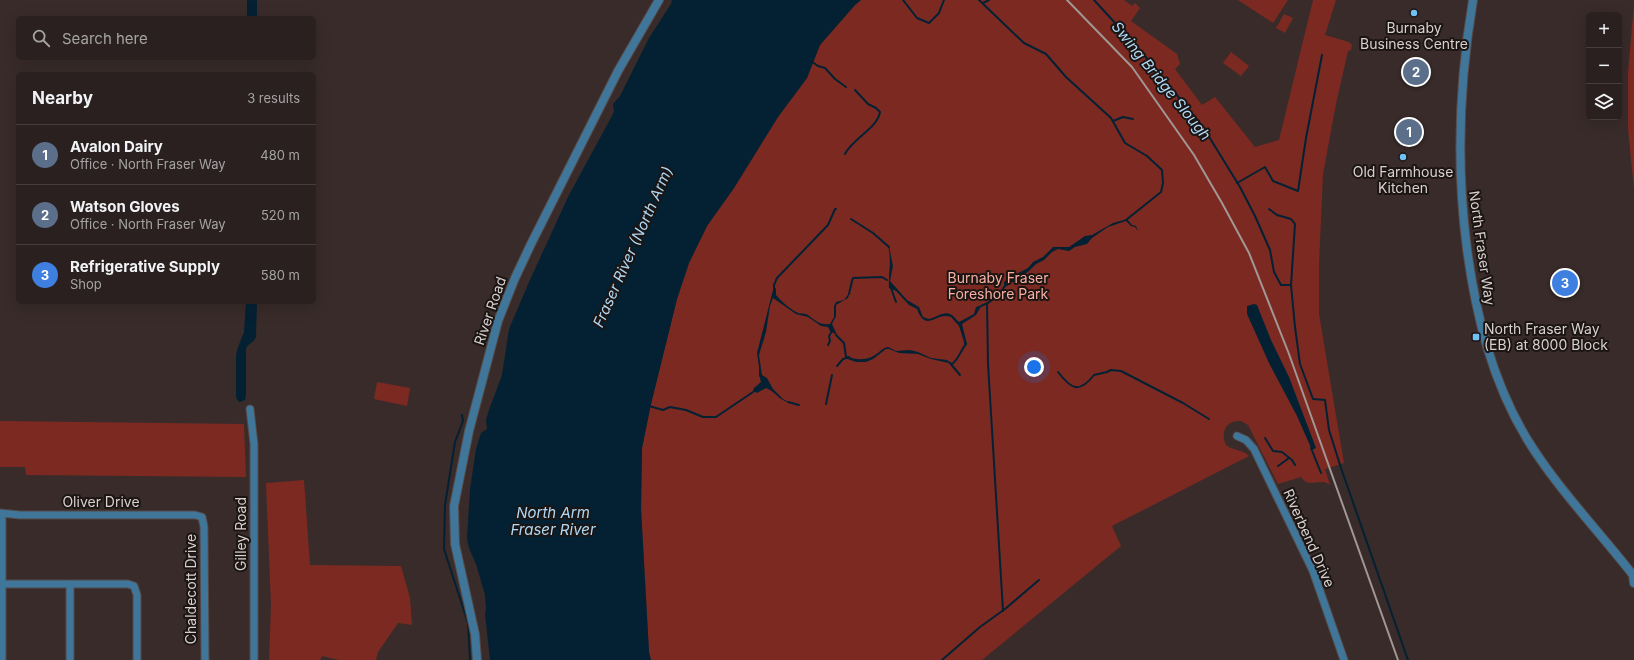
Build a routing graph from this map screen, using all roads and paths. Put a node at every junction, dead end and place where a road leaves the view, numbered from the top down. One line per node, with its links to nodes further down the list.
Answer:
1 (659, 0): 15 (street, River Road)
2 (1473, 0): 7 (street, North Fraser Way)
3 (250, 409): 14 (street, Gilley Road)
4 (1237, 436): 16 (street, Riverbend Drive)
5 (1, 513): 6 (street, Oliver Drive); 8 (street)
6 (202, 517): 13 (street, Chaldecott Drive)
7 (1634, 578)
8 (2, 584): 9 (street); 10 (street)
9 (70, 585): 11 (street); 12 (street)
10 (2, 660)
11 (70, 660)
12 (137, 660)
13 (205, 660)
14 (254, 660)
15 (477, 660)
16 (1344, 660)

